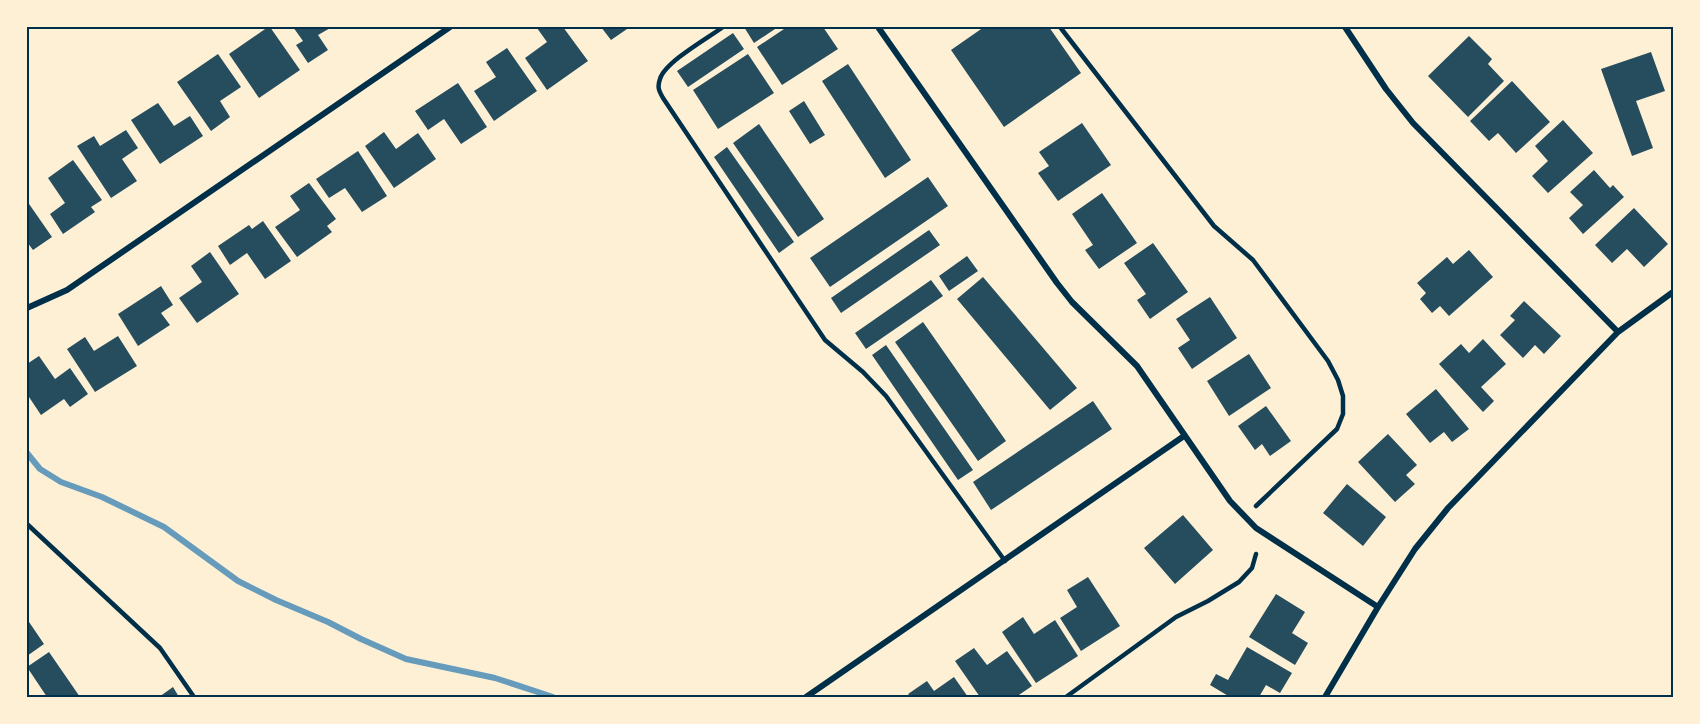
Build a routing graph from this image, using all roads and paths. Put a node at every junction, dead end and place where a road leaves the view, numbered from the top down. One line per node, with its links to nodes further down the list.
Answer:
1 (450, 27): 7 (street)
2 (723, 27): 13 (lane)
3 (878, 27): 9 (street)
4 (1060, 27): 10 (lane)
5 (1345, 27): 8 (street)
6 (1673, 292): 8 (street)
7 (27, 309)
8 (1618, 332): 14 (street)
9 (1184, 436): 13 (street); 14 (street)
10 (1256, 506)
11 (27, 524): 15 (lane)
12 (1256, 554): 17 (lane)
13 (1005, 561): 16 (street)
14 (1378, 607): 18 (street)
15 (194, 697)
16 (806, 697)
17 (1066, 697)
18 (1325, 697)

